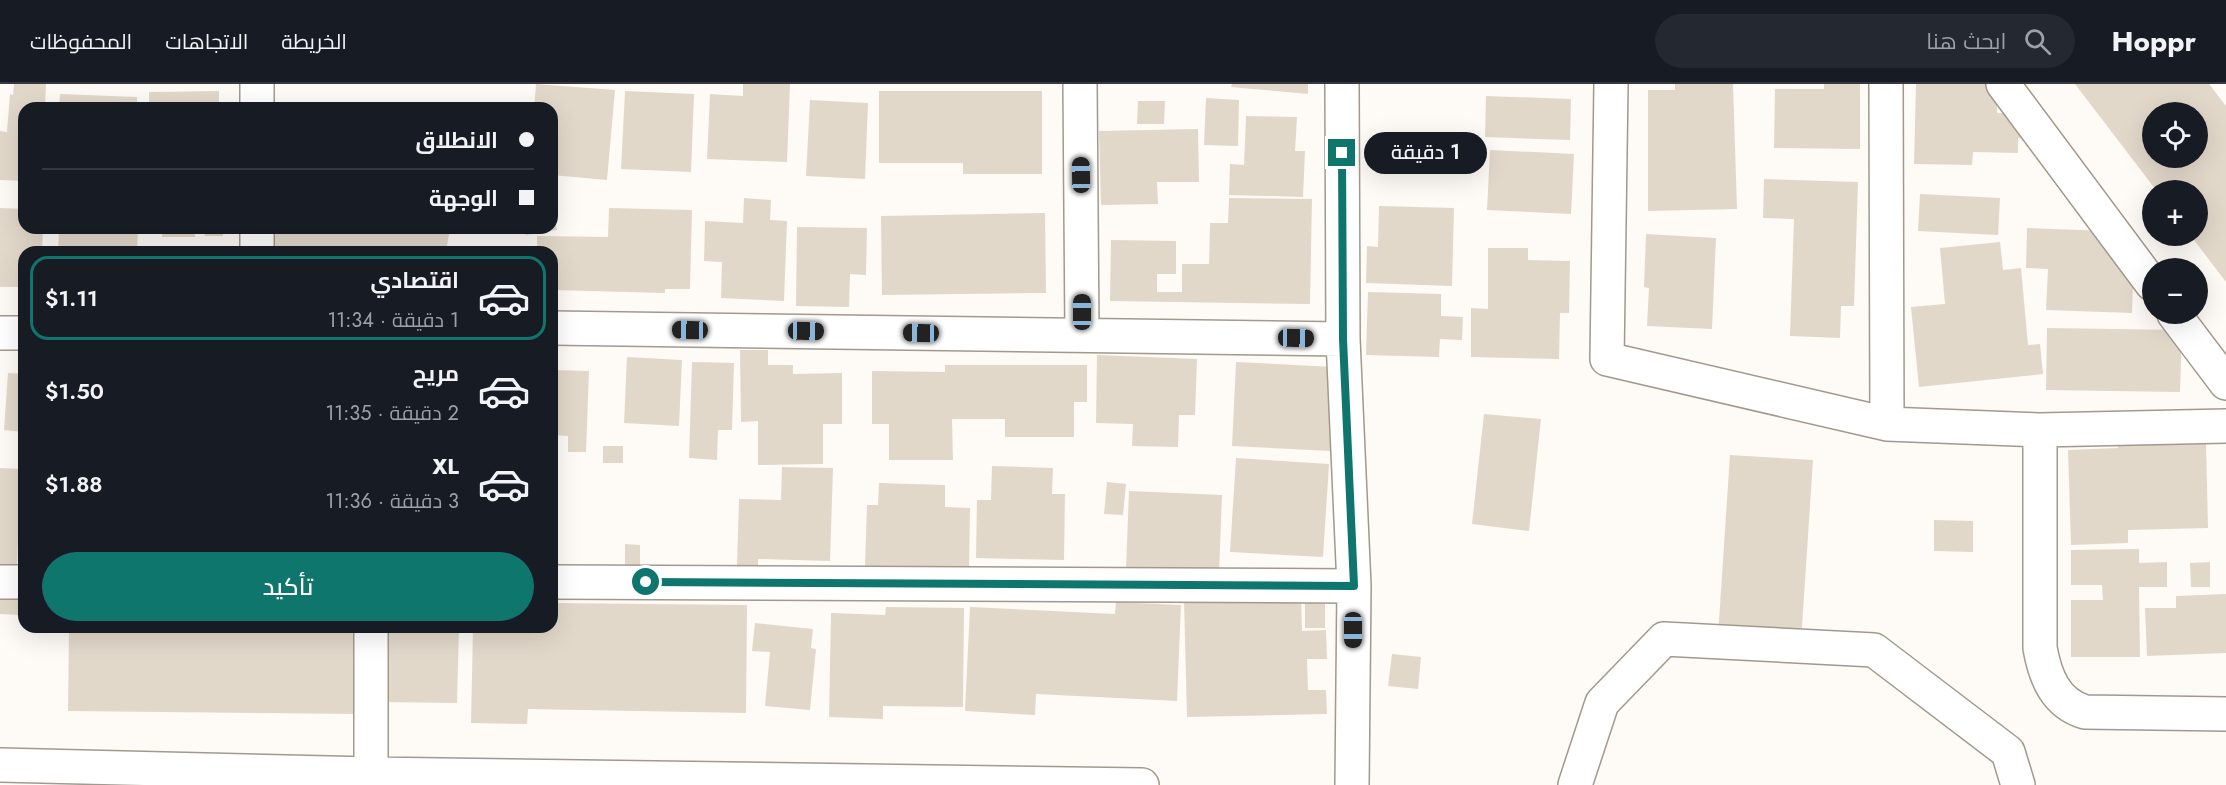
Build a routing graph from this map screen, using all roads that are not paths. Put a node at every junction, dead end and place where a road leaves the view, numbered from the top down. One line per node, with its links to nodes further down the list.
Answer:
1 (257, 84): 7 (street)
2 (1080, 84): 13 (street)
3 (1342, 84): 14 (street)
4 (1611, 84): 16 (street)
5 (1886, 84): 16 (street)
6 (2003, 84): 8 (street)
7 (257, 102)
8 (2142, 271)
9 (2182, 324): 15 (street)
10 (558, 328): 13 (street)
11 (0, 333): 12 (street)
12 (18, 333)
13 (1082, 335): 14 (street)
14 (1343, 339): 22 (street)
15 (2226, 383)
16 (1887, 424): 18 (street)
17 (2226, 426): 18 (street)
18 (2040, 430): 24 (street)
19 (0, 582): 20 (street)
20 (18, 582)
21 (558, 582): 22 (street)
22 (1354, 586): 28 (street)
23 (371, 633): 26 (street)
24 (2226, 714)
25 (0, 765): 26 (street)
26 (371, 774): 27 (street)
27 (1142, 785)
28 (1352, 785)
29 (1575, 785): 30 (street)
30 (2018, 785)

